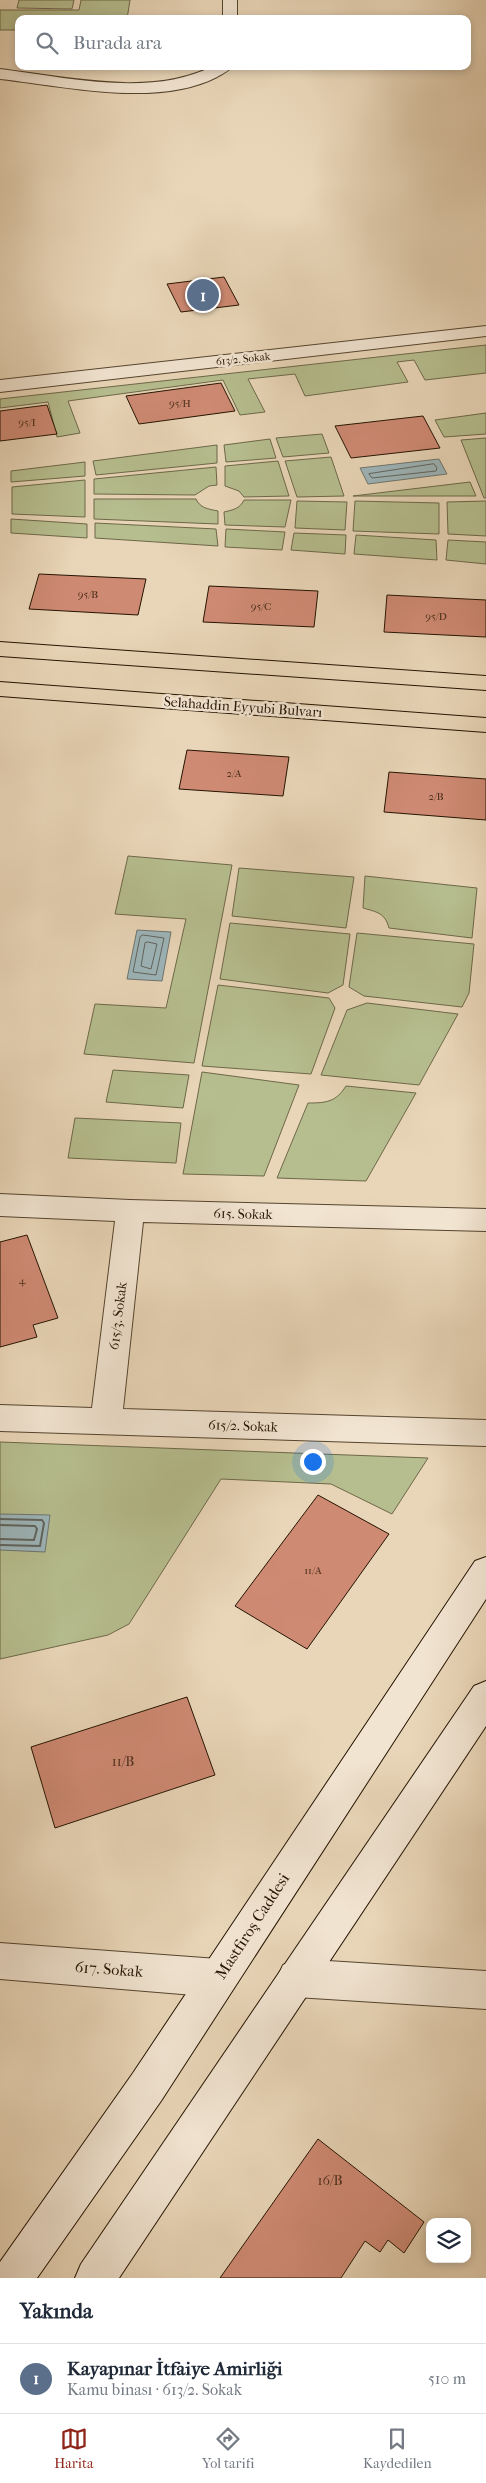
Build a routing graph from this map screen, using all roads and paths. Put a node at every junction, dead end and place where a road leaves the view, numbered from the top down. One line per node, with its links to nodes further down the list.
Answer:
1 (230, 0): 2 (street)
2 (230, 15)
3 (220, 70): 4 (street)
4 (0, 74)
5 (486, 331): 6 (street, 613/2. Sokak)
6 (0, 386)
7 (0, 649): 8 (main road)
8 (486, 683)
9 (0, 689): 10 (main road, Selahaddin Eyyubi Bulvarı)
10 (486, 725)
11 (0, 1205): 12 (street, 615. Sokak)
12 (130, 1211): 13 (street, 615. Sokak); 15 (street, 615/3. Sokak)
13 (486, 1220)
14 (0, 1418): 15 (street, 615/2. Sokak)
15 (106, 1422): 16 (street, 615/2. Sokak)
16 (486, 1433)
17 (486, 1571): 20 (street, Mastfıroş Caddesi)
18 (486, 1697): 21 (street)
19 (0, 1961): 20 (street, 617. Sokak)
20 (218, 1978): 23 (street, Mastfıroş Caddesi)
21 (296, 1978): 22 (street); 24 (street)
22 (486, 1990)
23 (13, 2278)
24 (95, 2278)

